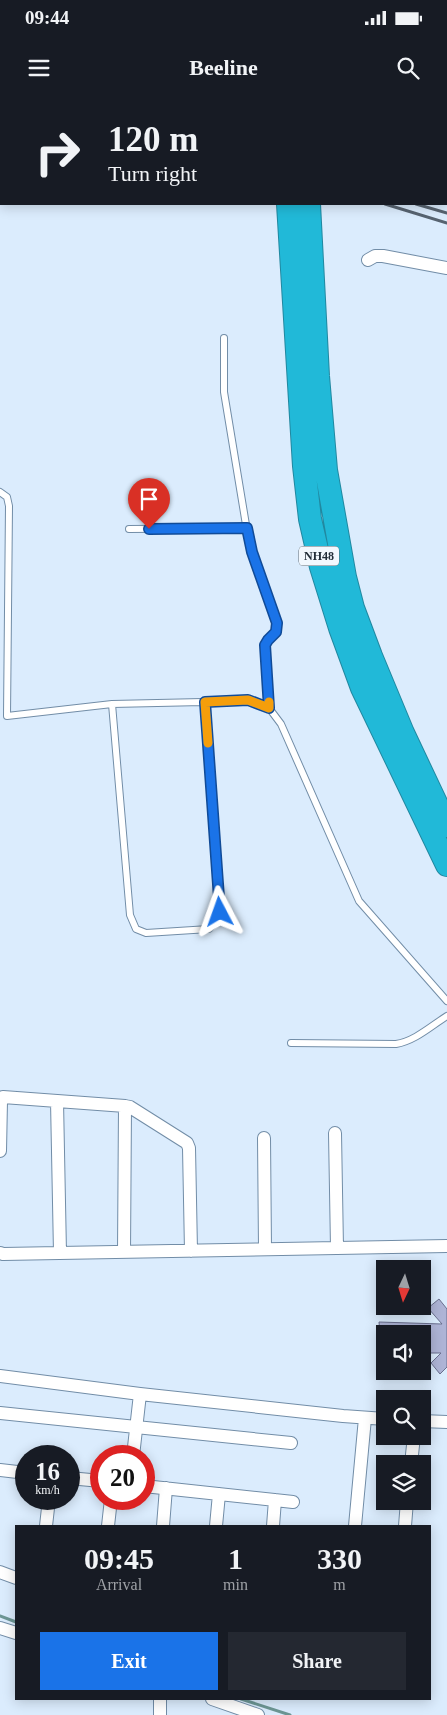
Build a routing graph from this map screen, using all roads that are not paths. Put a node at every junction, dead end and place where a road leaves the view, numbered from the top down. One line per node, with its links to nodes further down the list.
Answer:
1 (308, 205): 2 (highway, NH48)
2 (296, 218): 13 (highway, NH48); 14 (highway, NH48)
3 (368, 260): 4 (street)
4 (447, 268)
5 (224, 338): 7 (lane)
6 (0, 492): 12 (lane)
7 (247, 528): 8 (lane); 11 (lane)
8 (129, 529)
9 (205, 702): 10 (lane); 10 (lane); 11 (lane)
10 (112, 704): 12 (lane)
11 (269, 708): 15 (lane)
12 (4, 716)
13 (447, 826)
14 (447, 865)
15 (447, 1001)
16 (447, 1016): 17 (lane)
17 (292, 1043)
18 (57, 1101): 19 (street); 22 (street); 29 (street)
19 (125, 1106): 26 (street); 27 (street)
20 (335, 1133): 24 (street)
21 (264, 1138): 25 (street)
22 (0, 1151)
23 (447, 1246): 24 (street)
24 (337, 1248): 25 (street)
25 (264, 1249): 26 (street)
26 (191, 1251): 27 (street)
27 (124, 1252): 29 (street)
28 (0, 1253): 29 (street)
29 (60, 1253)
30 (0, 1376): 31 (street)
31 (140, 1394): 33 (street); 37 (street)
32 (0, 1413): 37 (street)
33 (365, 1418): 34 (street); 55 (street)
34 (376, 1419)
35 (431, 1421): 36 (street)
36 (447, 1422)
37 (136, 1427): 38 (street); 39 (street)
38 (290, 1443)
39 (134, 1445)
40 (0, 1470): 41 (street)
41 (15, 1472)
42 (155, 1487): 43 (street)
43 (166, 1488): 44 (street); 52 (street)
44 (219, 1494): 45 (street); 53 (street)
45 (275, 1500): 46 (street); 54 (street)
46 (293, 1502)
47 (48, 1510): 50 (street)
48 (110, 1510): 51 (street)
49 (407, 1510): 56 (street)
50 (46, 1525)
51 (108, 1525)
52 (163, 1525)
53 (216, 1525)
54 (273, 1525)
55 (355, 1525)
56 (405, 1525)
57 (0, 1572): 58 (street)
58 (15, 1578)
59 (0, 1628): 60 (street)
60 (15, 1633)
61 (160, 1700): 63 (street)
62 (215, 1700): 64 (street)
63 (160, 1715)
64 (258, 1715)

